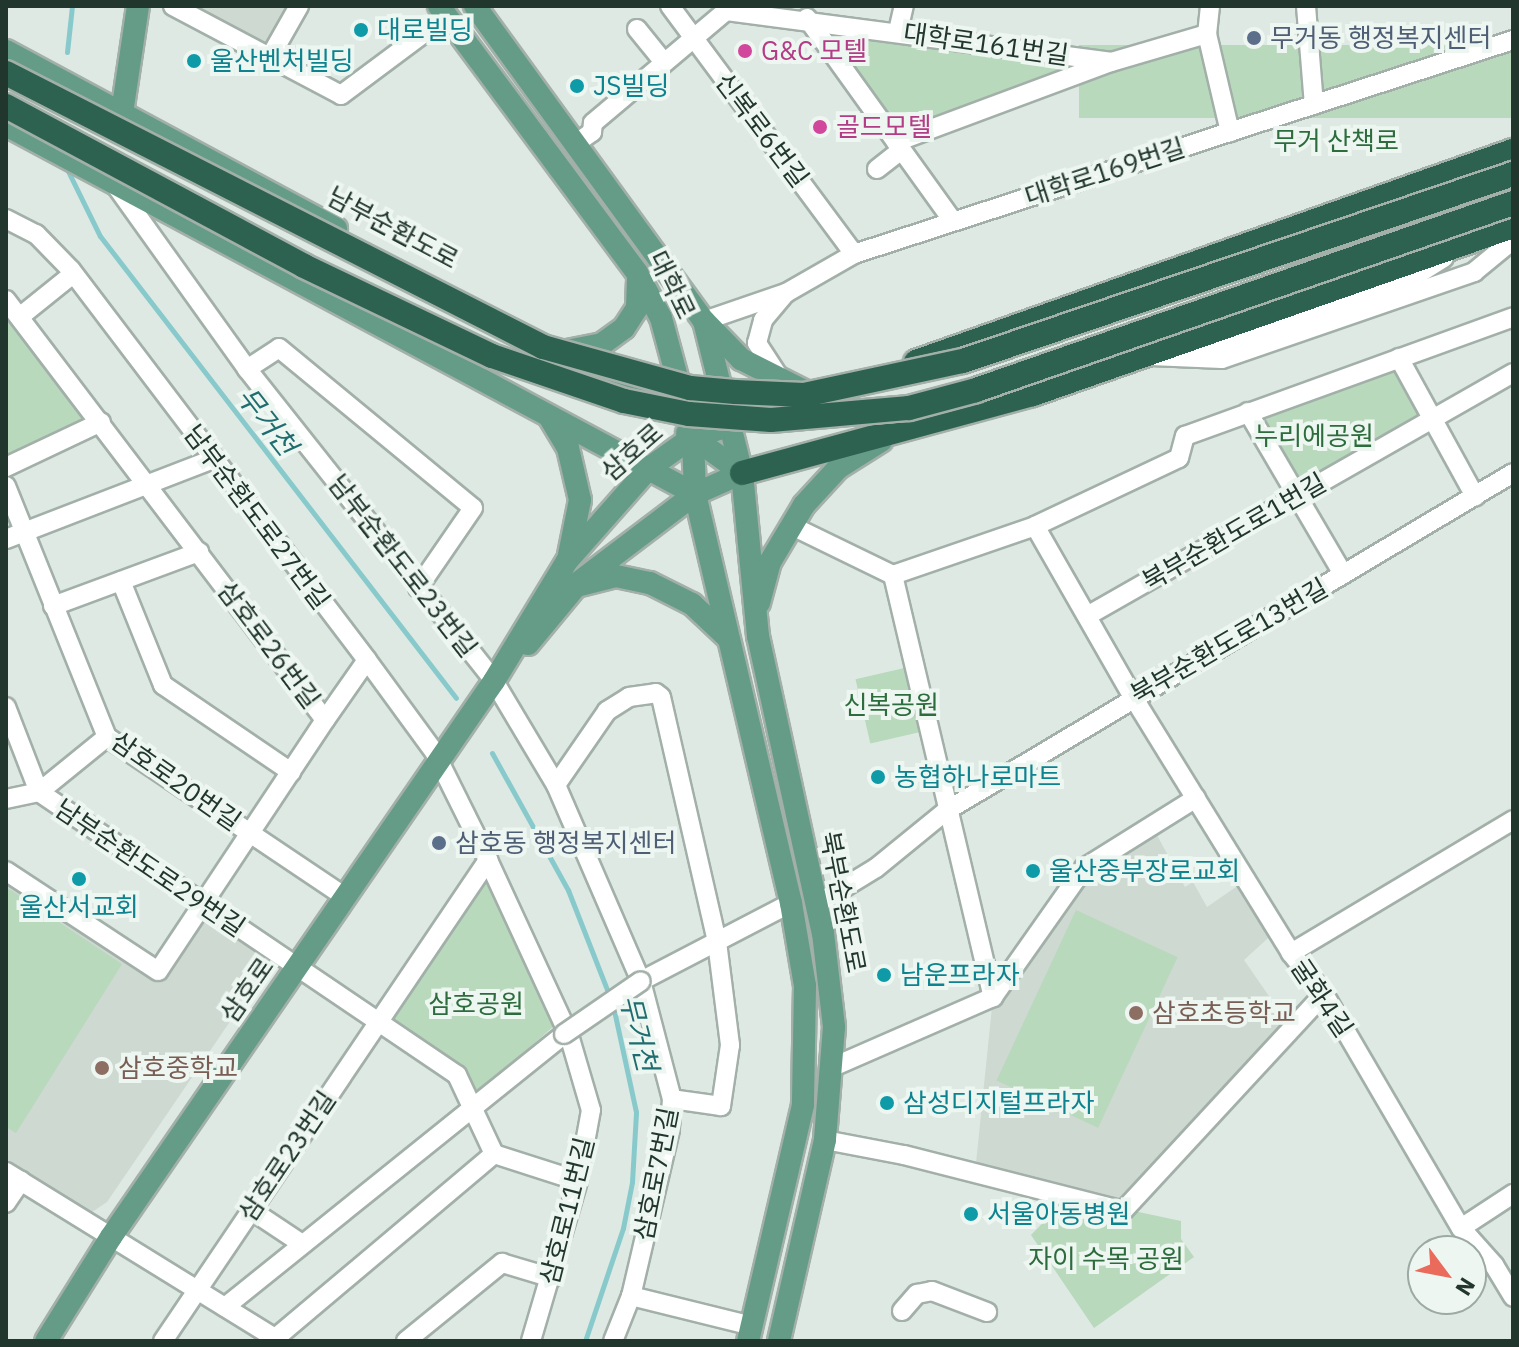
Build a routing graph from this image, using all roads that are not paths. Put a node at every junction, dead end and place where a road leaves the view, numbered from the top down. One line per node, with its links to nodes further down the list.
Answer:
1 (138, 6): 23 (main road)
2 (173, 6): 17 (street)
3 (299, 6): 17 (street)
4 (475, 6): 26 (main road, 대학로)
5 (670, 6): 14 (street, 신복로6번길)
6 (904, 6): 12 (street)
7 (1210, 6): 13 (street)
8 (1306, 6): 21 (street)
9 (443, 11): 17 (street); 39 (main road, 대학로)
10 (807, 18): 12 (street, 대학로161번길); 14 (street, 대학로161번길); 27 (street)
11 (637, 29): 18 (street)
12 (898, 31): 19 (street, 대학로161번길)
13 (1207, 34): 19 (street, 대학로161번길); 25 (street)
14 (693, 37): 18 (street, 대학로161번길); 38 (street, 신복로6번길)
15 (1513, 40): 21 (street, 대학로169번길)
16 (6, 51): 23 (main road, 남부순환도로)
17 (270, 57)
18 (663, 61): 26 (street, 대학로161번길)
19 (1111, 62): 27 (street)
20 (6, 73): 30 (highway, bridge)
21 (1314, 105): 25 (street, 대학로169번길)
22 (6, 106): 32 (highway, bridge)
23 (122, 113): 46 (main road, 남부순환도로)
24 (6, 125): 31 (main road)
25 (1230, 132): 34 (street, 대학로169번길)
26 (575, 144): 45 (main road, 대학로)
27 (899, 146): 29 (street); 34 (street)
28 (1513, 151): 52 (highway)
29 (877, 169)
30 (1513, 174)
31 (113, 182): 50 (street, 남부순환도로23번길); 53 (main road)
32 (1513, 203)
33 (6, 219): 40 (street, 남부순환도로27번길)
34 (953, 221): 38 (street, 대학로169번길)
35 (1513, 226): 36 (highway)
36 (1472, 240): 47 (highway); 48 (street)
37 (1513, 240): 48 (street)
38 (854, 254): 41 (street, 대학로169번길)
39 (637, 273): 46 (main road); 59 (main road, 대학로)
40 (73, 274): 43 (street); 60 (street, 남부순환도로27번길)
41 (786, 293): 45 (street, 대학로169번길); 52 (street)
42 (6, 300): 43 (street, 삼호로26번길)
43 (22, 315): 56 (street, 삼호로26번길)
44 (1513, 317): 49 (street)
45 (704, 321): 52 (main road); 57 (main road, 대학로)
46 (567, 351): 59 (main road, 남부순환도로)
47 (1144, 356): 48 (street); 58 (highway)
48 (1182, 358)
49 (1399, 358): 54 (street); 55 (street)
50 (247, 369): 80 (street, 남부순환도로23번길); 80 (street)
51 (1513, 373): 55 (street, 북부순환도로1번길)
52 (804, 391): 57 (highway)
53 (541, 408): 62 (main road); 75 (main road)
54 (1248, 412): 68 (street); 71 (street)
55 (1433, 419): 68 (street, 북부순환도로1번길); 69 (street)
56 (101, 422): 61 (street); 65 (street, 삼호로26번길)
57 (730, 426): 59 (main road, 삼호로); 63 (main road, 대학로)
58 (906, 430): 63 (highway); 70 (main road)
59 (693, 437): 62 (main road, 삼호로); 63 (main road, 남부순환도로); 67 (main road, 대학로)
60 (213, 459): 65 (street); 85 (street, 남부순환도로27번길)
61 (6, 467)
62 (649, 468): 67 (main road); 75 (main road, 삼호로)
63 (742, 473): 67 (main road); 82 (main road, 북부순환도로)
64 (1513, 473): 69 (street, 북부순환도로13번길)
65 (149, 485): 72 (street); 74 (street, 삼호로26번길)
66 (6, 486): 72 (street, 삼호로20번길)
67 (695, 494): 79 (main road); 84 (main road, 대학로)
68 (1297, 496): 76 (street); 83 (street, 북부순환도로1번길)
69 (1475, 496): 76 (street, 북부순환도로13번길)
70 (790, 525): 77 (street); 82 (main road)
71 (1035, 526): 77 (street); 83 (street)
72 (24, 532): 73 (street); 81 (street, 삼호로20번길)
73 (6, 539)
74 (199, 552): 78 (street); 89 (street, 삼호로26번길)
75 (567, 561): 86 (main road, 삼호로)
76 (1343, 574): 87 (street, 북부순환도로13번길)
77 (893, 575): 97 (street)
78 (121, 581): 81 (street); 92 (street)
79 (576, 586): 84 (main road); 86 (main road)
80 (418, 588): 86 (street, 남부순환도로23번길)
81 (53, 606): 90 (street, 삼호로20번길)
82 (755, 616): 105 (main road, 북부순환도로)
83 (1087, 616): 87 (street, 굴화4길)
84 (732, 643): 104 (main road, 북부순환도로)
85 (367, 660): 89 (street); 91 (street, 남부순환도로27번길)
86 (494, 681): 91 (main road, 삼호로); 93 (street, 삼호로7번길)
87 (1133, 697): 95 (street, 굴화4길); 97 (street, 북부순환도로13번길)
88 (6, 707): 94 (street, 남부순환도로29번길)
89 (325, 720): 92 (street, 삼호로26번길)
90 (107, 737): 94 (street); 99 (street, 삼호로20번길)
91 (441, 757): 100 (street, 삼호로11번길); 102 (main road, 삼호로)
92 (291, 772): 99 (street, 삼호로26번길)
93 (556, 785): 106 (street); 109 (street, 삼호로7번길)
94 (39, 792): 96 (street); 103 (street, 남부순환도로29번길)
95 (1196, 798): 107 (street, 굴화4길); 111 (street)
96 (6, 799)
97 (946, 811): 105 (street, 북부순환도로13번길); 111 (street)
98 (1513, 820): 107 (street)
99 (251, 833): 102 (street, 삼호로20번길); 103 (street, 삼호로26번길)
100 (488, 860): 112 (street); 119 (street, 삼호로11번길)
101 (6, 871): 103 (street, 삼호로26번길)
102 (345, 897): 108 (main road, 삼호로)
103 (203, 903): 108 (street, 남부순환도로29번길)
104 (791, 903): 106 (street); 133 (main road, 북부순환도로)
105 (817, 904): 113 (main road, 북부순환도로)
106 (717, 942): 109 (street); 114 (street)
107 (1291, 953): 110 (street, 굴화4길)
108 (296, 968): 112 (street); 124 (main road, 삼호로)
109 (641, 981): 114 (street, 삼호로7번길); 115 (street, bridge)
110 (1324, 994): 116 (street); 123 (street, 굴화4길)
111 (993, 997): 113 (street)
112 (378, 1022): 115 (street); 122 (street, 삼호로23번길)
113 (833, 1067): 116 (main road, 북부순환도로)
114 (672, 1099): 128 (street, 삼호로7번길)
115 (472, 1108): 117 (street); 125 (street)
116 (825, 1140): 140 (main road, 북부순환도로)
117 (494, 1154): 119 (street); 134 (street)
118 (13, 1176): 121 (street); 124 (street)
119 (578, 1181): 126 (street, 삼호로11번길)
120 (1513, 1194): 123 (street)
121 (6, 1203)
122 (251, 1210): 125 (street); 127 (street, 삼호로23번길)
123 (1461, 1228): 129 (street, 굴화4길)
124 (111, 1237): 127 (street); 135 (main road, 삼호로)
125 (302, 1244): 130 (street)
126 (552, 1278): 137 (street); 138 (street, 삼호로11번길)
127 (197, 1290): 130 (street); 136 (street, 삼호로23번길)
128 (631, 1296): 133 (street); 139 (street, 삼호로7번길)
129 (1513, 1297)
130 (225, 1307): 134 (street)
131 (902, 1311): 132 (street)
132 (987, 1312)
133 (750, 1334)
134 (275, 1340)
135 (46, 1341)
136 (163, 1341)
137 (406, 1341)
138 (531, 1341)
139 (613, 1341)
140 (779, 1341)

